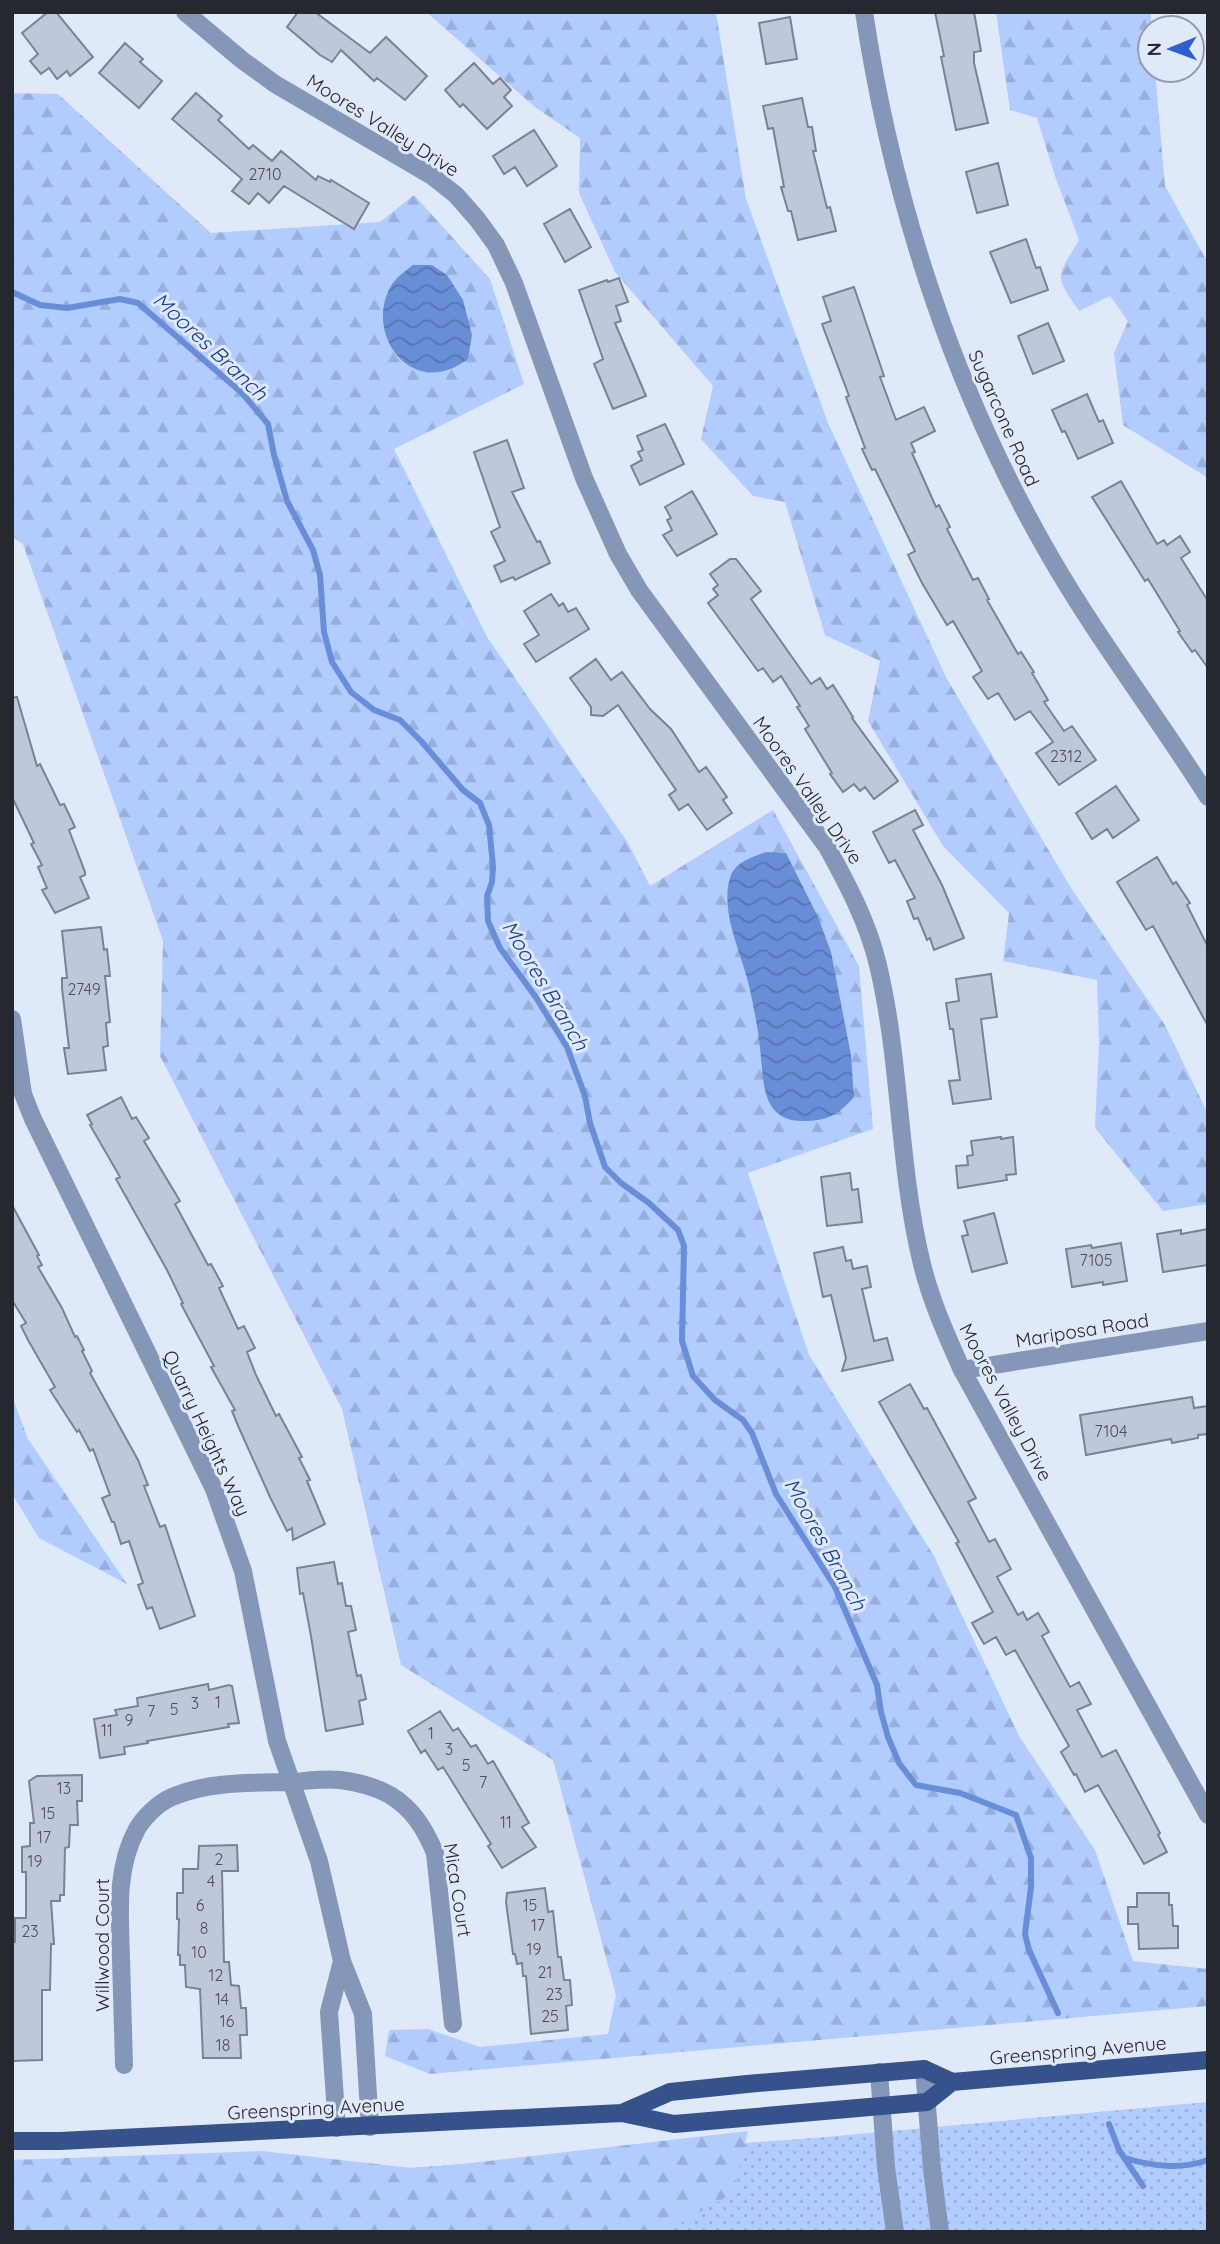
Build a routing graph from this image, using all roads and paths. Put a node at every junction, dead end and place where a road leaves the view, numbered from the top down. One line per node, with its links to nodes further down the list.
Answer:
1 (185, 12): 6 (street, Moores Valley Drive)
2 (864, 12): 3 (street, Sugarcone Road)
3 (1208, 797)
4 (12, 1019): 7 (street, Quarry Heights Way)
5 (1208, 1331): 6 (street, Mariposa Road)
6 (962, 1370): 8 (street, Moores Valley Drive)
7 (292, 1782): 9 (street, Quarry Heights Way); 10 (street, Mica Court); 12 (street, Willwood Court)
8 (1208, 1815)
9 (342, 1961): 19 (street, Quarry Heights Way); 20 (street, Quarry Heights Way)
10 (453, 2024)
11 (1208, 2060): 15 (main road, Greenspring Avenue)
12 (124, 2065)
13 (924, 2069): 14 (main road, Greenspring Avenue); 15 (main road, Greenspring Avenue); 16 (street)
14 (879, 2073): 17 (street); 18 (main road, Greenspring Avenue)
15 (952, 2082): 16 (main road)
16 (927, 2102): 17 (main road, Greenspring Avenue); 23 (street)
17 (882, 2105): 18 (main road, Greenspring Avenue); 22 (street)
18 (622, 2113): 19 (main road, Greenspring Avenue)
19 (370, 2127): 20 (main road, Greenspring Avenue)
20 (337, 2128): 21 (main road, Greenspring Avenue)
21 (12, 2141)
22 (895, 2232)
23 (940, 2232)

